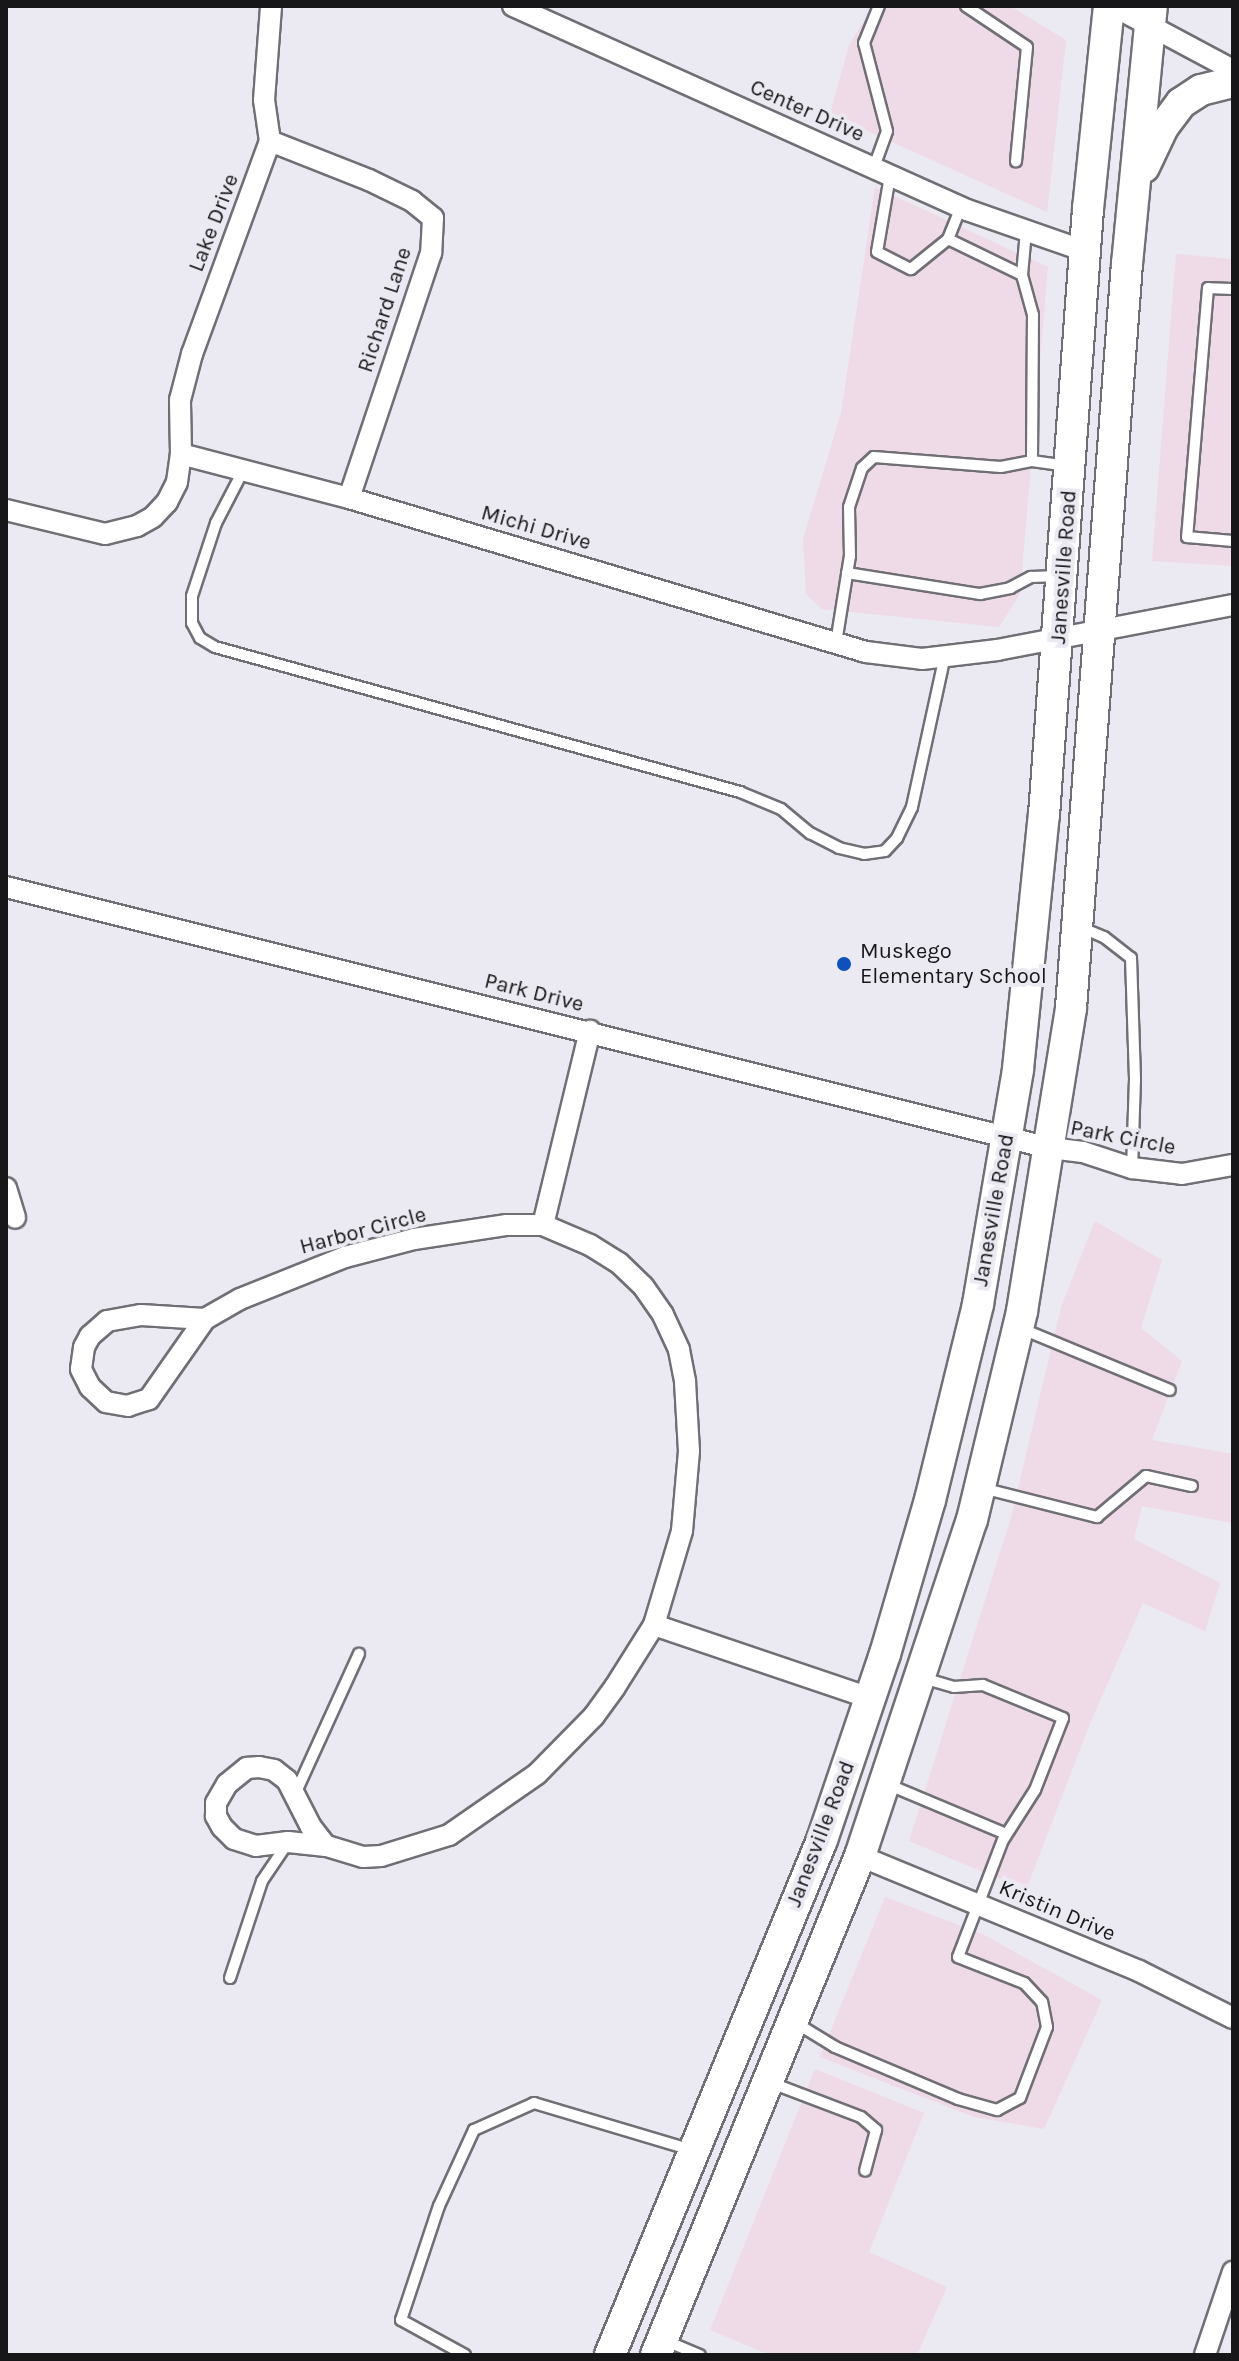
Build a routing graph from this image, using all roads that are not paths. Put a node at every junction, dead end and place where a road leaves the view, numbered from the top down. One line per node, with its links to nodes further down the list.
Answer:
1 (271, 6): 9 (street, Lake Drive)
2 (513, 6): 11 (street, Center Drive)
3 (879, 6): 11 (lane)
4 (966, 6): 10 (lane)
5 (1111, 6): 6 (street); 16 (main road, Janesville Road)
6 (1151, 15): 7 (street); 13 (main road, Janesville Road)
7 (1233, 70)
8 (1233, 82): 13 (main road)
9 (270, 141): 20 (street, Lake Drive); 24 (street, Richard Lane)
10 (1016, 161)
11 (882, 171): 12 (street, Center Drive); 15 (lane)
12 (961, 207): 14 (street, Center Drive); 15 (lane)
13 (1131, 219): 19 (main road, Janesville Road)
14 (1026, 231): 16 (street, Center Drive); 17 (lane)
15 (948, 239): 17 (lane)
16 (1085, 251): 21 (main road, Janesville Road)
17 (1022, 275): 22 (lane)
18 (1233, 289): 26 (lane)
19 (1113, 450): 21 (main road); 30 (main road, Janesville Road)
20 (181, 454): 23 (street, Michi Drive); 25 (street)
21 (1071, 456): 22 (lane); 28 (main road, Janesville Road)
22 (1032, 461): 27 (lane)
23 (244, 469): 24 (street, Michi Drive); 33 (lane)
24 (349, 498): 32 (street, Michi Drive)
25 (6, 510)
26 (1233, 541)
27 (847, 573): 28 (lane); 32 (lane)
28 (1064, 576): 31 (main road, Janesville Road)
29 (1233, 605): 30 (street, Michi Drive)
30 (1098, 633): 31 (street, Michi Drive); 35 (main road, Janesville Road)
31 (1059, 640): 33 (street, Michi Drive); 37 (main road, Janesville Road)
32 (836, 643): 33 (street, Michi Drive)
33 (945, 656)
34 (6, 887): 36 (street, Park Drive)
35 (1077, 926): 38 (main road, Janesville Road); 40 (lane)
36 (590, 1031): 37 (street, Park Drive); 43 (street)
37 (1007, 1137): 38 (street, Park Drive); 53 (main road, Janesville Road)
38 (1050, 1148): 40 (street, Park Circle); 45 (main road, Janesville Road)
39 (1233, 1165): 40 (street, Park Circle)
40 (1132, 1168)
41 (6, 1188): 42 (street)
42 (15, 1218)
43 (543, 1225): 44 (street, Harbor Circle); 49 (street, Harbor Circle)
44 (205, 1319): 44 (street, Harbor Circle)
45 (1019, 1328): 46 (lane); 48 (main road, Janesville Road)
46 (1170, 1390)
47 (1192, 1486): 48 (lane)
48 (981, 1487): 50 (main road, Janesville Road)
49 (654, 1625): 53 (street); 58 (street, Harbor Circle)
50 (932, 1647): 52 (main road, Janesville Road); 53 (main road)
51 (359, 1654): 54 (lane)
52 (921, 1677): 55 (main road, Janesville Road); 56 (lane)
53 (867, 1708): 55 (main road); 59 (main road); 60 (main road, Janesville Road)
54 (296, 1792): 57 (street, Harbor Circle); 58 (street, Harbor Circle)
55 (881, 1793): 56 (lane); 59 (main road, Janesville Road)
56 (1006, 1834): 61 (lane)
57 (288, 1842): 58 (street, Harbor Circle); 62 (lane)
58 (326, 1846)
59 (860, 1856): 60 (main road); 61 (street, Kristin Drive); 64 (main road, Janesville Road)
60 (796, 1903): 66 (main road, Janesville Road)
61 (976, 1904): 63 (street, Kristin Drive); 64 (lane)
62 (230, 1978)
63 (1233, 2018)
64 (792, 2020): 65 (main road, Janesville Road)
65 (767, 2081): 67 (main road, Janesville Road); 68 (lane)
66 (694, 2151): 67 (main road); 70 (main road, Janesville Road); 72 (lane)
67 (733, 2166): 71 (main road, Janesville Road)
68 (865, 2171)
69 (1233, 2272): 74 (street)
70 (613, 2348): 71 (main road)
71 (657, 2350): 73 (lane)
72 (465, 2355)
73 (700, 2355)
74 (1205, 2355)

